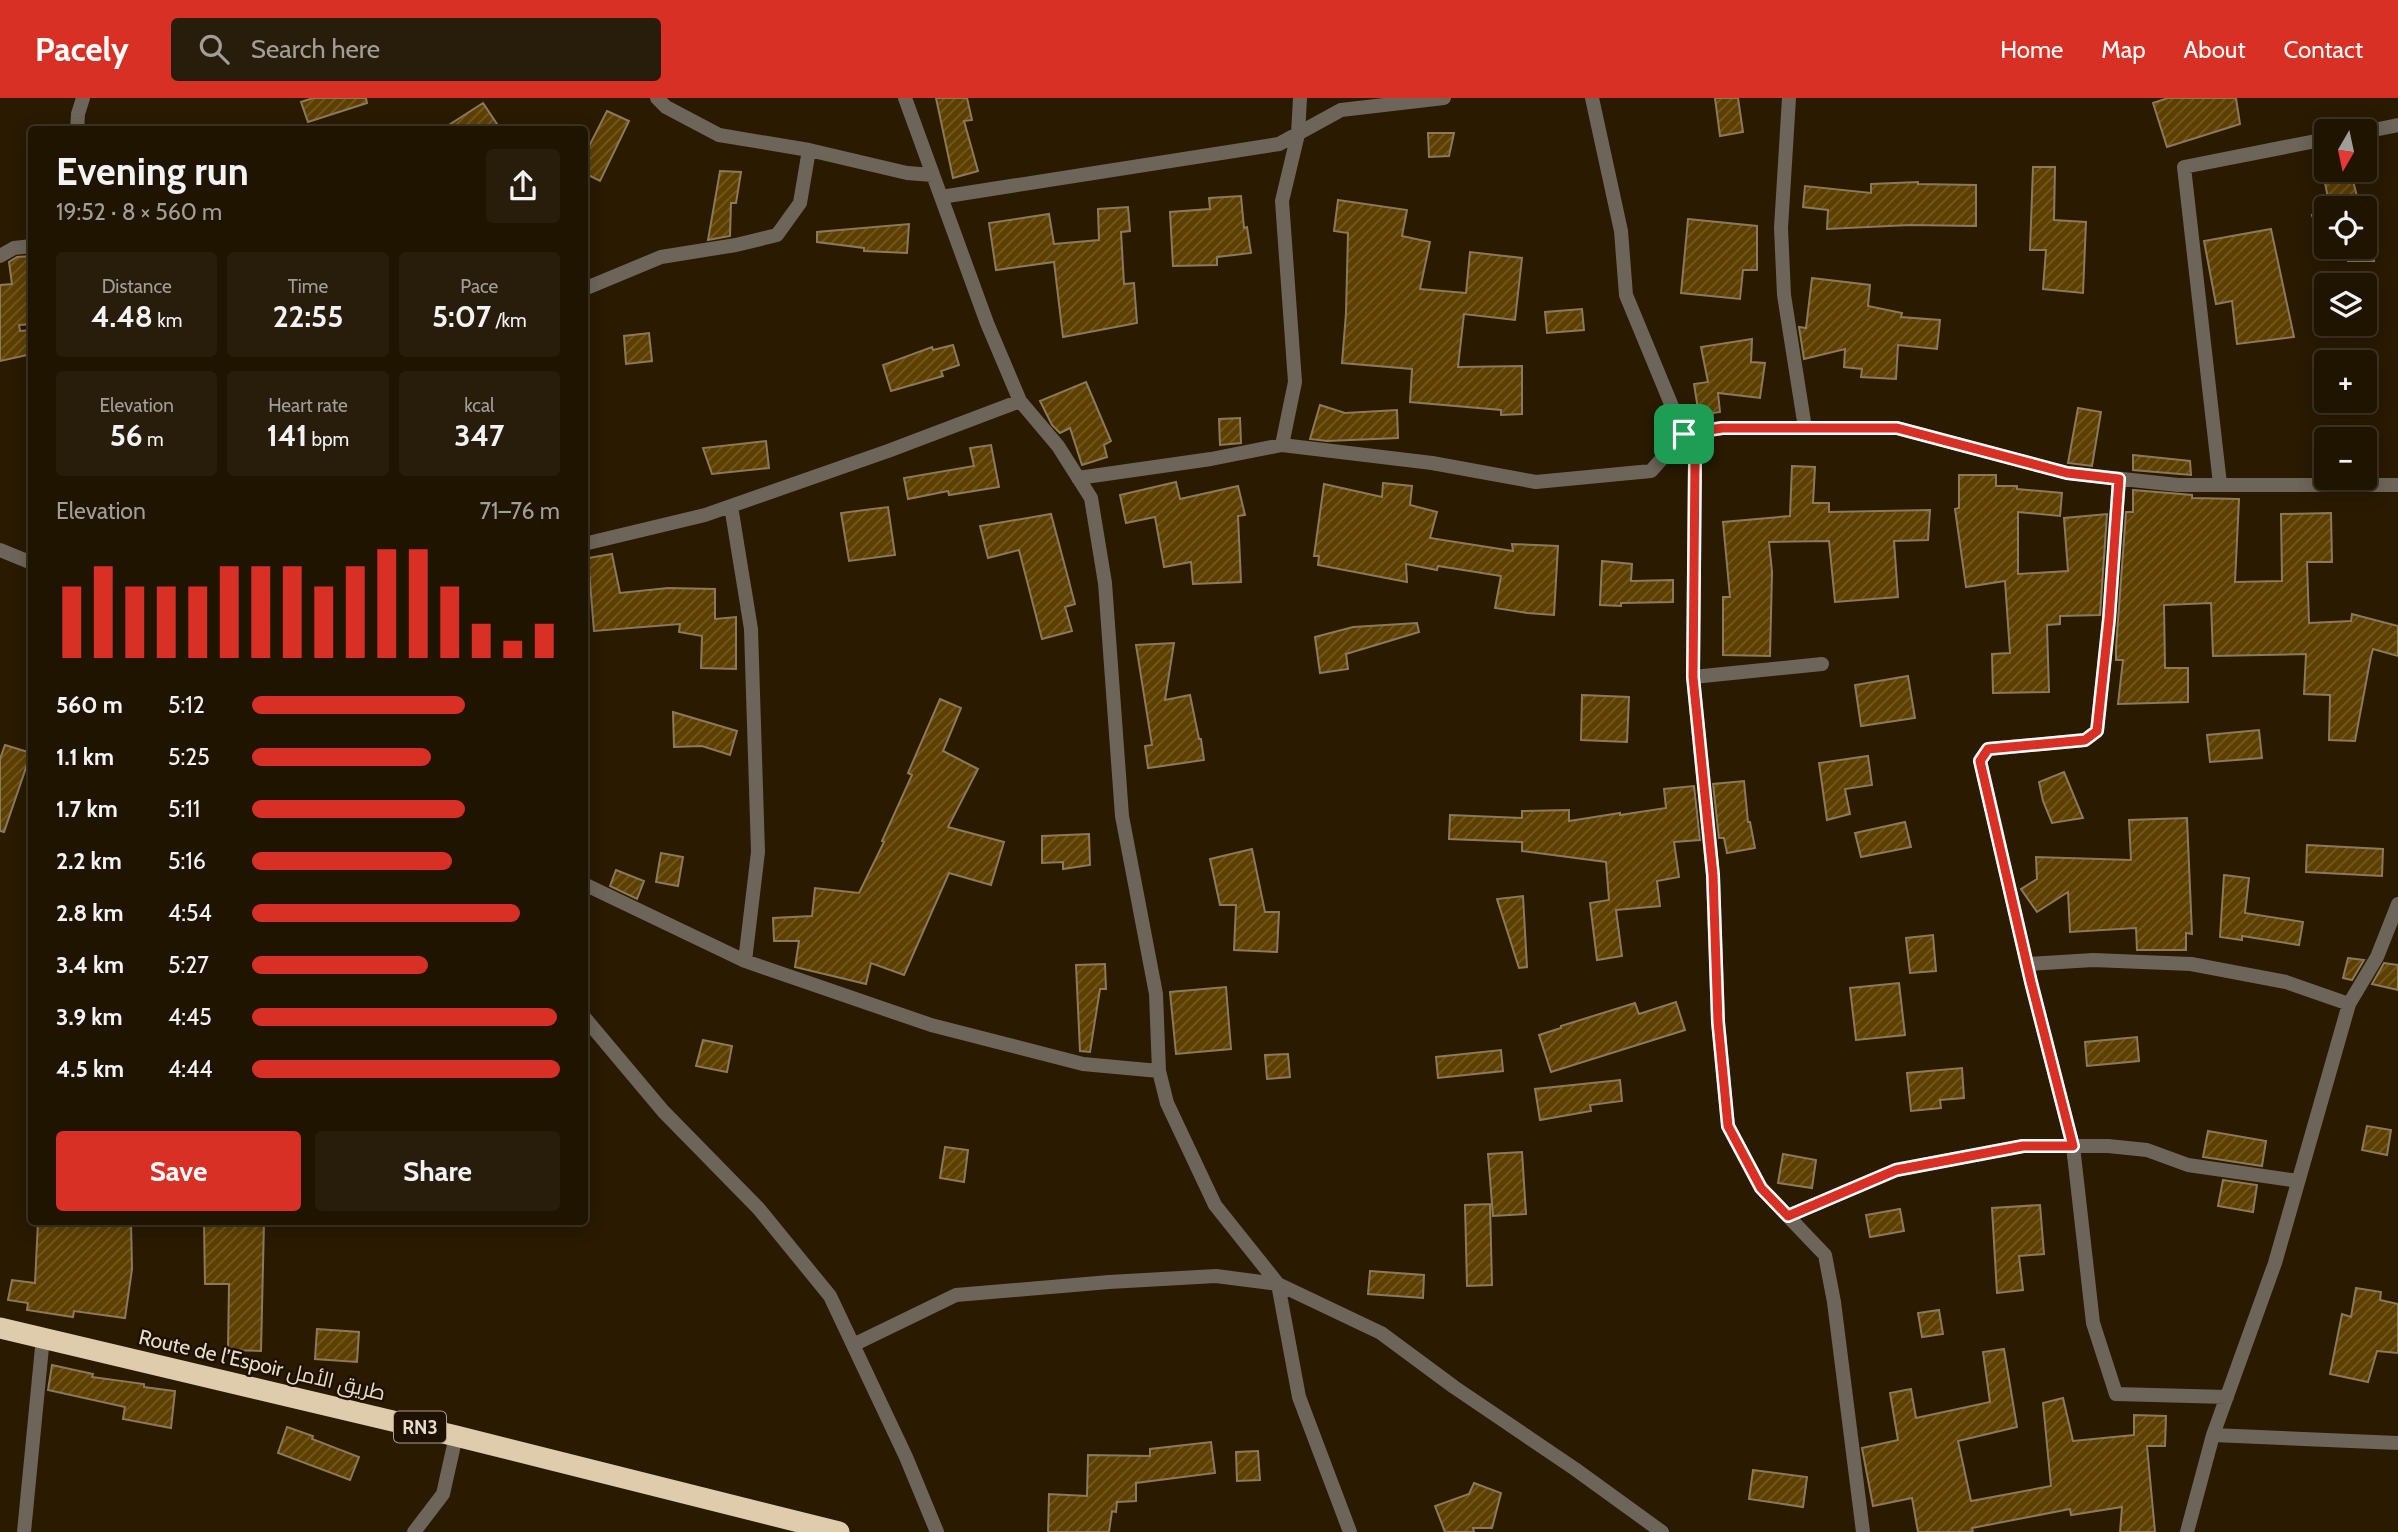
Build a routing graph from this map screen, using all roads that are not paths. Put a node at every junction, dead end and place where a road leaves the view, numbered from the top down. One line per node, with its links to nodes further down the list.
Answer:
1 (83, 98): 9 (street)
2 (657, 98): 13 (street)
3 (905, 98): 14 (street)
4 (1300, 98): 11 (street)
5 (1444, 98): 11 (street)
6 (1592, 98): 21 (street)
7 (1789, 98): 20 (street)
8 (2398, 125): 10 (street)
9 (77, 126)
10 (2377, 129)
11 (1298, 134): 15 (street); 22 (street)
12 (2314, 141): 25 (street)
13 (809, 150): 14 (street); 18 (street)
14 (933, 175): 15 (street)
15 (941, 197): 19 (street)
16 (28, 246): 17 (street)
17 (0, 256)
18 (588, 287)
19 (1020, 401): 23 (street); 27 (street)
20 (1805, 428): 21 (street); 24 (street)
21 (1684, 434): 22 (street); 32 (street)
22 (1282, 445): 23 (street)
23 (1078, 478): 39 (street)
24 (2119, 479): 25 (street); 36 (street)
25 (2220, 484): 26 (street)
26 (2398, 485)
27 (731, 506): 28 (street); 35 (street)
28 (588, 543)
29 (0, 550): 30 (street)
30 (28, 561)
31 (1822, 664): 32 (street)
32 (1693, 677): 42 (street)
33 (588, 886): 35 (street)
34 (2398, 904): 37 (street)
35 (745, 961): 39 (street)
36 (2028, 964): 37 (street); 40 (street)
37 (2349, 1004): 41 (street)
38 (588, 1022): 46 (street)
39 (1159, 1071): 43 (street)
40 (2073, 1146): 41 (street); 42 (street); 47 (street)
41 (2298, 1181): 47 (street)
42 (1788, 1216): 57 (street)
43 (1278, 1284): 46 (street); 55 (street); 56 (street)
44 (0, 1328): 45 (highway, Route de l’Espoir طريق الأمل / RN3)
45 (43, 1337): 49 (highway, Route de l’Espoir طريق الأمل / RN3); 51 (street)
46 (853, 1345): 54 (street)
47 (2227, 1397): 48 (street)
48 (2213, 1435): 50 (street); 58 (street)
49 (456, 1436): 52 (street); 53 (highway, Route de l’Espoir طريق الأمل / RN3)
50 (2398, 1443)
51 (24, 1532)
52 (414, 1532)
53 (838, 1532)
54 (937, 1532)
55 (1350, 1532)
56 (1662, 1532)
57 (1863, 1532)
58 (2187, 1532)

